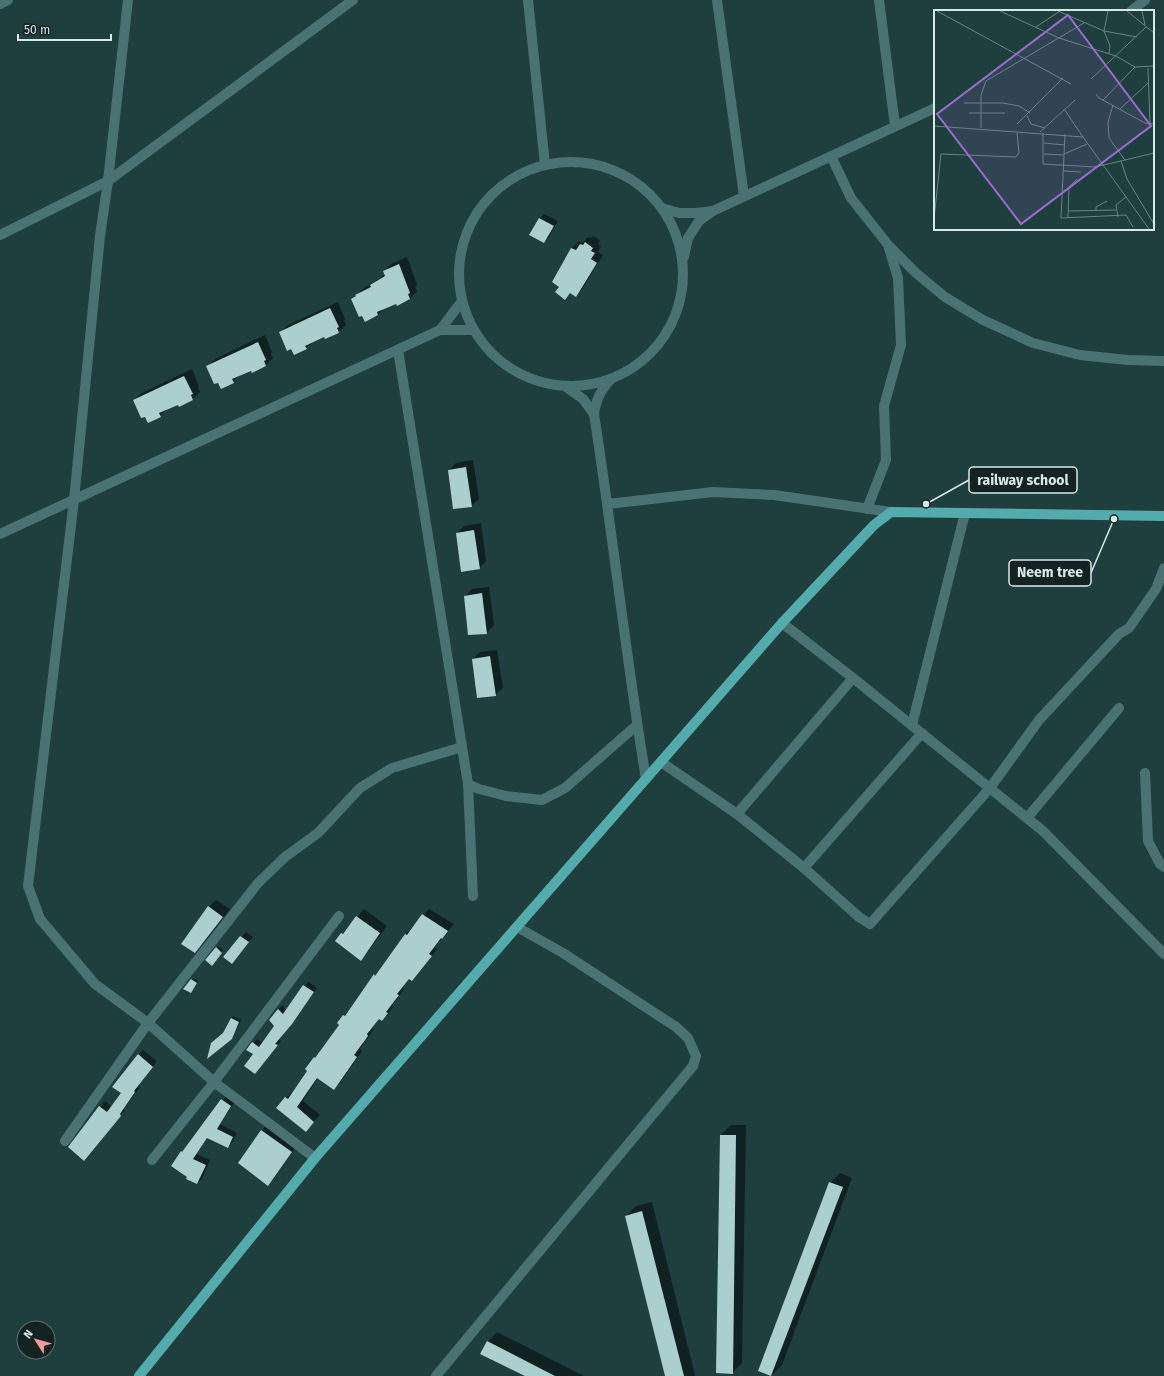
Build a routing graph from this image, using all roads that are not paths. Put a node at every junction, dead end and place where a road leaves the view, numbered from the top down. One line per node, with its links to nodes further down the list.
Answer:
1 (8, 0): 8 (street)
2 (128, 0): 14 (street)
3 (353, 0): 14 (street)
4 (528, 0): 13 (street)
5 (717, 0): 15 (street)
6 (879, 0): 11 (street)
7 (1142, 1): 9 (street)
8 (0, 4)
9 (1132, 10)
10 (934, 108): 11 (street)
11 (895, 126): 12 (street)
12 (831, 156): 15 (street); 19 (street)
13 (545, 165): 16 (street); 21 (street)
14 (108, 181): 18 (street); 29 (street)
15 (744, 196): 17 (street)
16 (662, 208): 17 (street); 20 (street)
17 (713, 211): 20 (street)
18 (0, 235)
19 (889, 246): 25 (street); 31 (street)
20 (683, 262): 26 (street)
21 (462, 302): 22 (street); 23 (street)
22 (440, 330): 23 (street); 24 (street)
23 (473, 330): 27 (street)
24 (398, 350): 29 (street); 43 (street)
25 (1164, 361)
26 (611, 379): 27 (street); 28 (street)
27 (566, 387): 28 (street)
28 (594, 414): 30 (street)
29 (74, 500): 35 (street); 57 (street)
30 (608, 504): 31 (street); 40 (street)
31 (867, 509): 32 (street)
32 (891, 512): 33 (main road); 37 (main road)
33 (965, 513): 34 (main road); 41 (street)
34 (1164, 516)
35 (0, 534)
36 (1164, 568): 48 (street)
37 (782, 623): 38 (street); 44 (main road)
38 (853, 678): 41 (street); 49 (street)
39 (1118, 708): 50 (street)
40 (637, 725): 46 (street); 47 (street)
41 (912, 725): 42 (street)
42 (922, 733): 48 (street); 51 (street)
43 (462, 747): 47 (street); 57 (street)
44 (661, 762): 46 (main road); 49 (street)
45 (1145, 772): 52 (street)
46 (646, 779): 55 (main road)
47 (468, 784): 53 (street)
48 (990, 788): 50 (street); 51 (street)
49 (737, 814): 51 (street)
50 (1027, 818): 56 (street)
51 (804, 868)
52 (1164, 868)
53 (473, 896)
54 (339, 916): 58 (street)
55 (518, 926): 60 (main road); 63 (street)
56 (1164, 954)
57 (148, 1023): 58 (street); 59 (street)
58 (214, 1082): 60 (street); 61 (street)
59 (64, 1142)
60 (315, 1158): 62 (main road)
61 (152, 1160)
62 (138, 1376)
63 (436, 1376)

